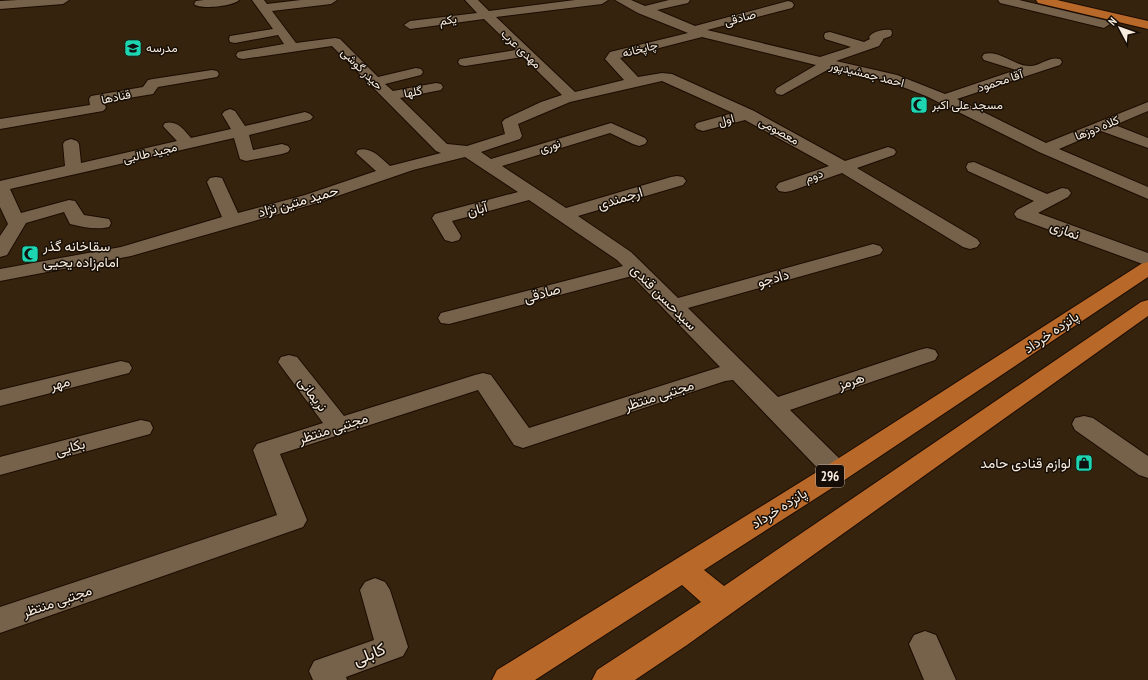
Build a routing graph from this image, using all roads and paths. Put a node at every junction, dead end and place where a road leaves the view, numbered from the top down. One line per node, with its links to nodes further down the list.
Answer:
1 (63, 0): 13 (street)
2 (233, 0): 12 (street)
3 (330, 0): 14 (street)
4 (471, 0): 19 (street, مهدی عرب)
5 (602, 0): 11 (street, یکم)
6 (621, 0): 17 (street, احمد جمشیدپور)
7 (684, 0): 17 (street)
8 (1004, 0): 22 (street)
9 (1042, 0): 24 (main road)
10 (1081, 0): 20 (main road)
11 (586, 2): 16 (street, یکم); 18 (street)
12 (200, 4)
13 (0, 5)
14 (254, 5): 25 (street)
15 (788, 5): 26 (street, صادقی)
16 (528, 10): 19 (street, یکم); 21 (street)
17 (642, 10): 26 (street, احمد جمشیدپور)
18 (595, 11)
19 (486, 15): 23 (street, یکم); 35 (street, مهدی عرب)
20 (1148, 15)
21 (538, 18)
22 (1104, 24): 28 (main road)
23 (410, 25)
24 (1148, 25)
25 (281, 31): 31 (street); 34 (street)
26 (697, 32): 32 (street, چاپخانه); 40 (street, احمد جمشیدپور)
27 (886, 32): 33 (street)
28 (1148, 34)
29 (651, 35): 32 (street)
30 (830, 36): 33 (street)
31 (235, 39)
32 (665, 43): 45 (street, چاپخانه)
33 (863, 46): 40 (street)
34 (294, 47): 36 (street); 44 (street, حیدر گوشی)
35 (526, 53): 38 (street); 49 (street, مهدی عرب)
36 (243, 55)
37 (989, 57): 41 (street)
38 (465, 62)
39 (1055, 62): 41 (street, آقا محمود)
40 (824, 63): 47 (street); 50 (street, احمد جمشیدپور)
41 (1031, 71): 50 (street, آقا محمود)
42 (416, 72): 44 (street)
43 (212, 74): 55 (street, قنادها)
44 (375, 82): 48 (street, حیدر گوشی)
45 (635, 83): 49 (street, معصومی); 53 (street, معصومی)
46 (436, 87): 48 (street, گلها)
47 (782, 91)
48 (390, 96): 66 (street, حیدر گوشی)
49 (572, 97): 66 (street, حمید متین نژاد)
50 (944, 99): 64 (street, احمد جمشیدپور)
51 (1148, 106): 58 (street, کلاه دوزها)
52 (230, 114): 59 (street)
53 (749, 114): 57 (street, اول); 70 (street, معصومی)
54 (305, 117): 59 (street, مجید طالبی)
55 (0, 124)
56 (171, 126): 63 (street)
57 (703, 126)
58 (1102, 126): 61 (street); 64 (street, کلاه دوزها)
59 (240, 132): 63 (street, مجید طالبی); 65 (street)
60 (638, 141): 69 (street, نوری)
61 (1148, 143)
62 (71, 144): 72 (street)
63 (188, 144): 72 (street, مجید طالبی)
64 (1045, 148): 79 (street, احمد جمشیدپور)
65 (282, 149)
66 (468, 151): 69 (street, سیدحسن قندی); 73 (street, حمید متین نژاد)
67 (888, 152): 70 (street, دوم)
68 (364, 153): 73 (street)
69 (489, 165): 78 (street, سیدحسن قندی)
70 (843, 166): 77 (street, دوم); 85 (street, معصومی)
71 (974, 168): 88 (street, نمازی)
72 (74, 170): 76 (street, مجید طالبی)
73 (388, 173): 82 (street, حمید متین نژاد)
74 (677, 181): 80 (street, ارجمندی)
75 (216, 182): 82 (street)
76 (0, 186): 81 (street)
77 (785, 187)
78 (532, 194): 80 (street, سیدحسن قندی); 84 (street, آبان)
79 (1148, 194)
80 (562, 215): 90 (street, سیدحسن قندی)
81 (15, 220): 83 (street); 86 (street)
82 (232, 220): 91 (street, حمید متین نژاد)
83 (102, 223)
84 (452, 236)
85 (970, 243)
86 (2, 246)
87 (873, 250): 92 (street, دادجو)
88 (1148, 260)
89 (1148, 268): 106 (main road, پانزده خرداد / 296)
90 (636, 269): 92 (street, سیدحسن قندی); 94 (street, صادقی)
91 (0, 274)
92 (673, 306): 98 (street, سیدحسن قندی)
93 (1148, 306): 109 (main road)
94 (449, 318)
95 (927, 355): 100 (street, هرمز)
96 (289, 362): 102 (street, نریمانی)
97 (121, 368): 99 (street, مهر)
98 (739, 372): 100 (street, سیدحسن قندی); 102 (street, مجتبی منتظر)
99 (0, 398)
100 (774, 407): 106 (street, سیدحسن قندی)
101 (1084, 424): 105 (street)
102 (338, 426): 110 (street, مجتبی منتظر)
103 (140, 428): 104 (street, بکایی)
104 (0, 466)
105 (1148, 469)
106 (837, 472): 107 (main road, پانزده خرداد / 296)
107 (684, 569): 109 (main road); 113 (main road, پانزده خرداد / 296)
108 (374, 590): 112 (street, کابلی)
109 (724, 603): 114 (main road)
110 (0, 620)
111 (925, 644): 115 (street)
112 (331, 680)
113 (508, 680)
114 (608, 680)
115 (940, 680)

